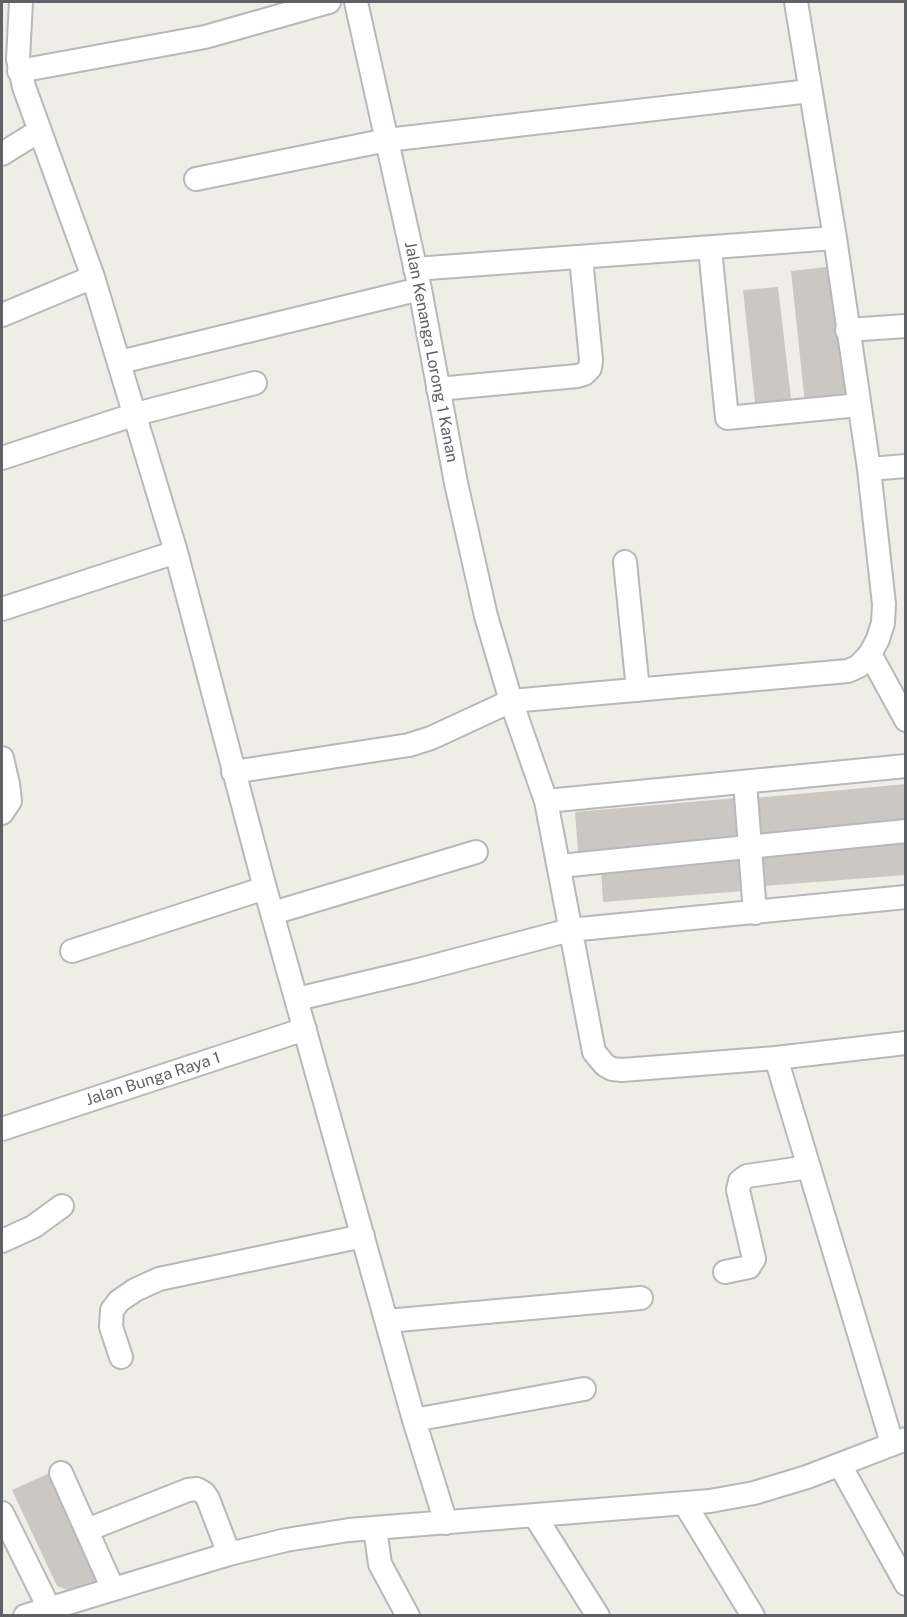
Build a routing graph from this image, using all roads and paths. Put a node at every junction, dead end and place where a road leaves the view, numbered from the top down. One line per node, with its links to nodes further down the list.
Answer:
1 (21, 2): 5 (street)
2 (329, 2): 5 (street)
3 (356, 2): 8 (street, Jalan Kenanga Lorong 1 Kanan)
4 (796, 2): 6 (street)
5 (20, 71): 7 (street)
6 (810, 91): 8 (street); 11 (street)
7 (39, 131): 9 (street); 14 (street)
8 (387, 140): 10 (street); 15 (street, Jalan Kenanga Lorong 1 Kanan)
9 (2, 154)
10 (196, 179)
11 (835, 238): 12 (street); 18 (street)
12 (710, 249): 13 (street); 22 (street)
13 (581, 258): 15 (street); 21 (street)
14 (93, 277): 16 (street); 19 (street)
15 (418, 279): 19 (street); 21 (street, Jalan Kenanga Lorong 1 Kanan)
16 (2, 315)
17 (906, 326): 18 (street)
18 (847, 330): 22 (street)
19 (120, 362): 23 (street)
20 (255, 383): 23 (street)
21 (438, 389): 32 (street, Jalan Kenanga Lorong 1 Kanan)
22 (859, 405): 26 (street)
23 (136, 414): 24 (street); 27 (street)
24 (2, 458)
25 (906, 466): 26 (street)
26 (869, 469): 30 (street)
27 (176, 552): 29 (street); 36 (street)
28 (625, 562): 31 (street)
29 (2, 609)
30 (870, 654): 31 (street); 33 (street)
31 (638, 690): 32 (street)
32 (511, 701): 36 (street); 38 (street, Jalan Kenanga Lorong 1 Kanan)
33 (906, 720)
34 (2, 758): 39 (street)
35 (906, 766): 37 (street)
36 (233, 771): 44 (street)
37 (745, 782): 38 (street); 41 (street)
38 (546, 801): 43 (street, Jalan Kenanga Lorong 1 Kanan)
39 (2, 813)
40 (906, 831): 41 (street)
41 (750, 846): 43 (street); 46 (street)
42 (476, 852): 47 (street)
43 (560, 866): 48 (street, Jalan Kenanga Lorong 1 Kanan)
44 (265, 888): 47 (street); 49 (street)
45 (906, 897): 46 (street)
46 (755, 913): 48 (street)
47 (273, 914): 50 (street)
48 (570, 930): 50 (street); 53 (street, Jalan Kenanga Lorong 1 Kanan)
49 (72, 951)
50 (297, 999): 51 (street)
51 (305, 1029): 54 (street, Jalan Bunga Raya 1); 57 (street)
52 (906, 1043): 53 (street, Jalan Kenanga Lorong 1 Kanan)
53 (776, 1058): 55 (street)
54 (2, 1129)
55 (809, 1167): 59 (street); 65 (street)
56 (62, 1206): 58 (street)
57 (363, 1236): 61 (street); 62 (street)
58 (2, 1241)
59 (725, 1272)
60 (641, 1298): 61 (street)
61 (387, 1321): 64 (street)
62 (121, 1357)
63 (584, 1389): 64 (street)
64 (414, 1420): 71 (street)
65 (899, 1441): 66 (street)
66 (840, 1465): 68 (street); 75 (street)
67 (62, 1473): 73 (street)
68 (685, 1504): 70 (street); 81 (street)
69 (2, 1513): 77 (street)
70 (535, 1516): 71 (street); 80 (street)
71 (446, 1522): 72 (street)
72 (375, 1528): 74 (street); 79 (street)
73 (87, 1530): 74 (street); 76 (street)
74 (229, 1554): 76 (street)
75 (906, 1584)
76 (113, 1589): 77 (street)
77 (49, 1608): 78 (street)
78 (25, 1616)
79 (408, 1616)
80 (598, 1616)
81 (753, 1616)

